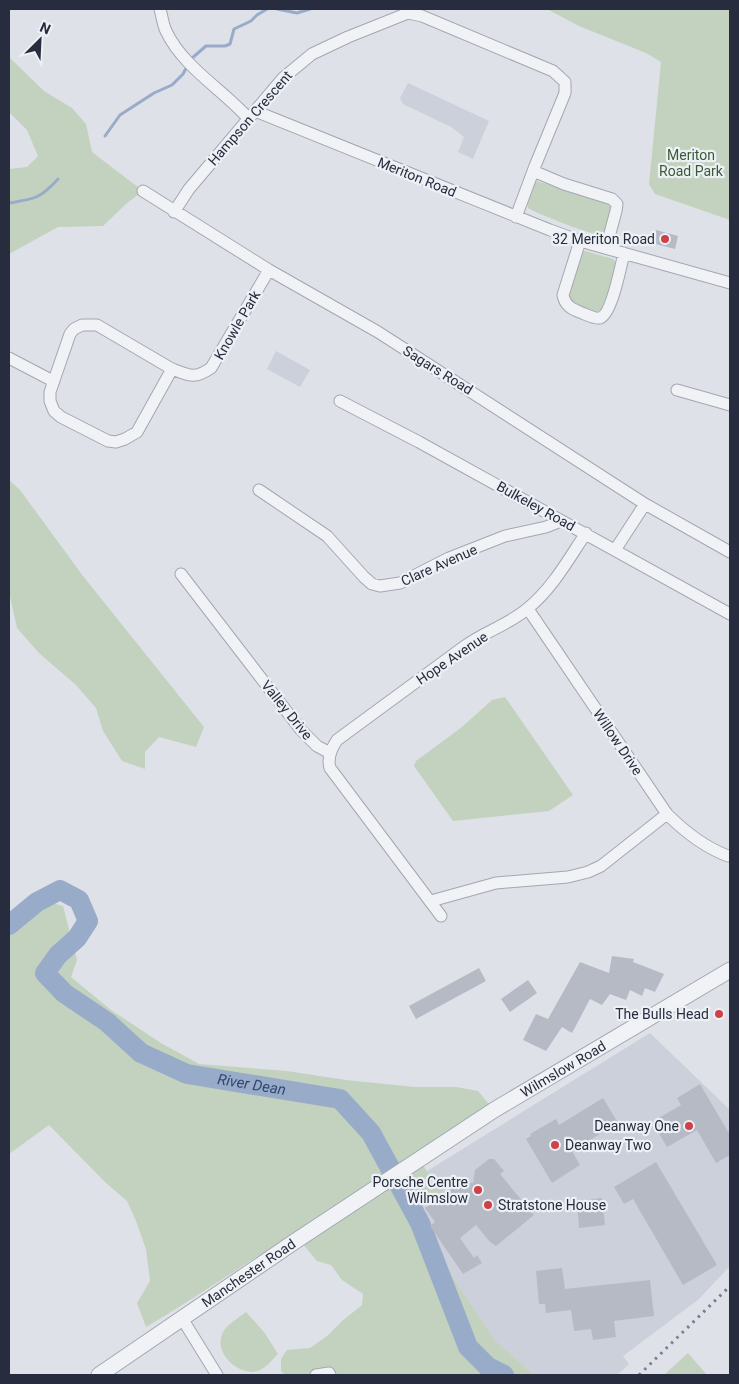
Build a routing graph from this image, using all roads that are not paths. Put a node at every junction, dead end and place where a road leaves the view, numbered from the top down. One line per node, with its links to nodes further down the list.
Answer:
1 (160, 9): 2 (street)
2 (251, 115): 3 (street, Hampson Crescent); 5 (street, Hampson Crescent); 6 (street, Meriton Road)
3 (533, 171): 6 (street, Hampson Crescent); 8 (street)
4 (143, 191): 5 (street, Sagars Road)
5 (174, 212): 10 (street, Sagars Road)
6 (516, 217): 7 (street, Meriton Road)
7 (580, 240): 8 (street, Meriton Road); 9 (street)
8 (606, 248): 9 (street, Meriton Road)
9 (624, 253): 11 (street, Meriton Road)
10 (269, 270): 13 (street, Knowle Park); 19 (street, Sagars Road)
11 (730, 283)
12 (9, 358): 14 (street)
13 (172, 369): 14 (street, Knowle Park); 14 (street, Knowle Park)
14 (53, 381)
15 (678, 390): 17 (street)
16 (340, 401): 20 (street, Bulkeley Road)
17 (730, 405)
18 (259, 490): 20 (street, Clare Avenue)
19 (645, 504): 22 (street); 23 (street, Sagars Road)
20 (561, 521): 21 (street, Bulkeley Road)
21 (586, 533): 22 (street, Bulkeley Road); 25 (street, Hope Avenue)
22 (616, 550): 26 (street, Bulkeley Road)
23 (730, 552)
24 (181, 574): 27 (street, Valley Drive)
25 (528, 609): 27 (street, Hope Avenue); 28 (street, Willow Drive)
26 (730, 614)
27 (330, 753): 30 (street)
28 (667, 814): 29 (street, Willow Drive); 30 (street)
29 (728, 856)
30 (431, 901): 31 (street)
31 (441, 916)
32 (730, 970): 33 (street, Wilmslow Road)
33 (399, 1172): 34 (street, Manchester Road)
34 (183, 1320): 36 (street, Manchester Road); 37 (street)
35 (330, 1374): 38 (street)
36 (99, 1375)
37 (217, 1375)
38 (316, 1375)

